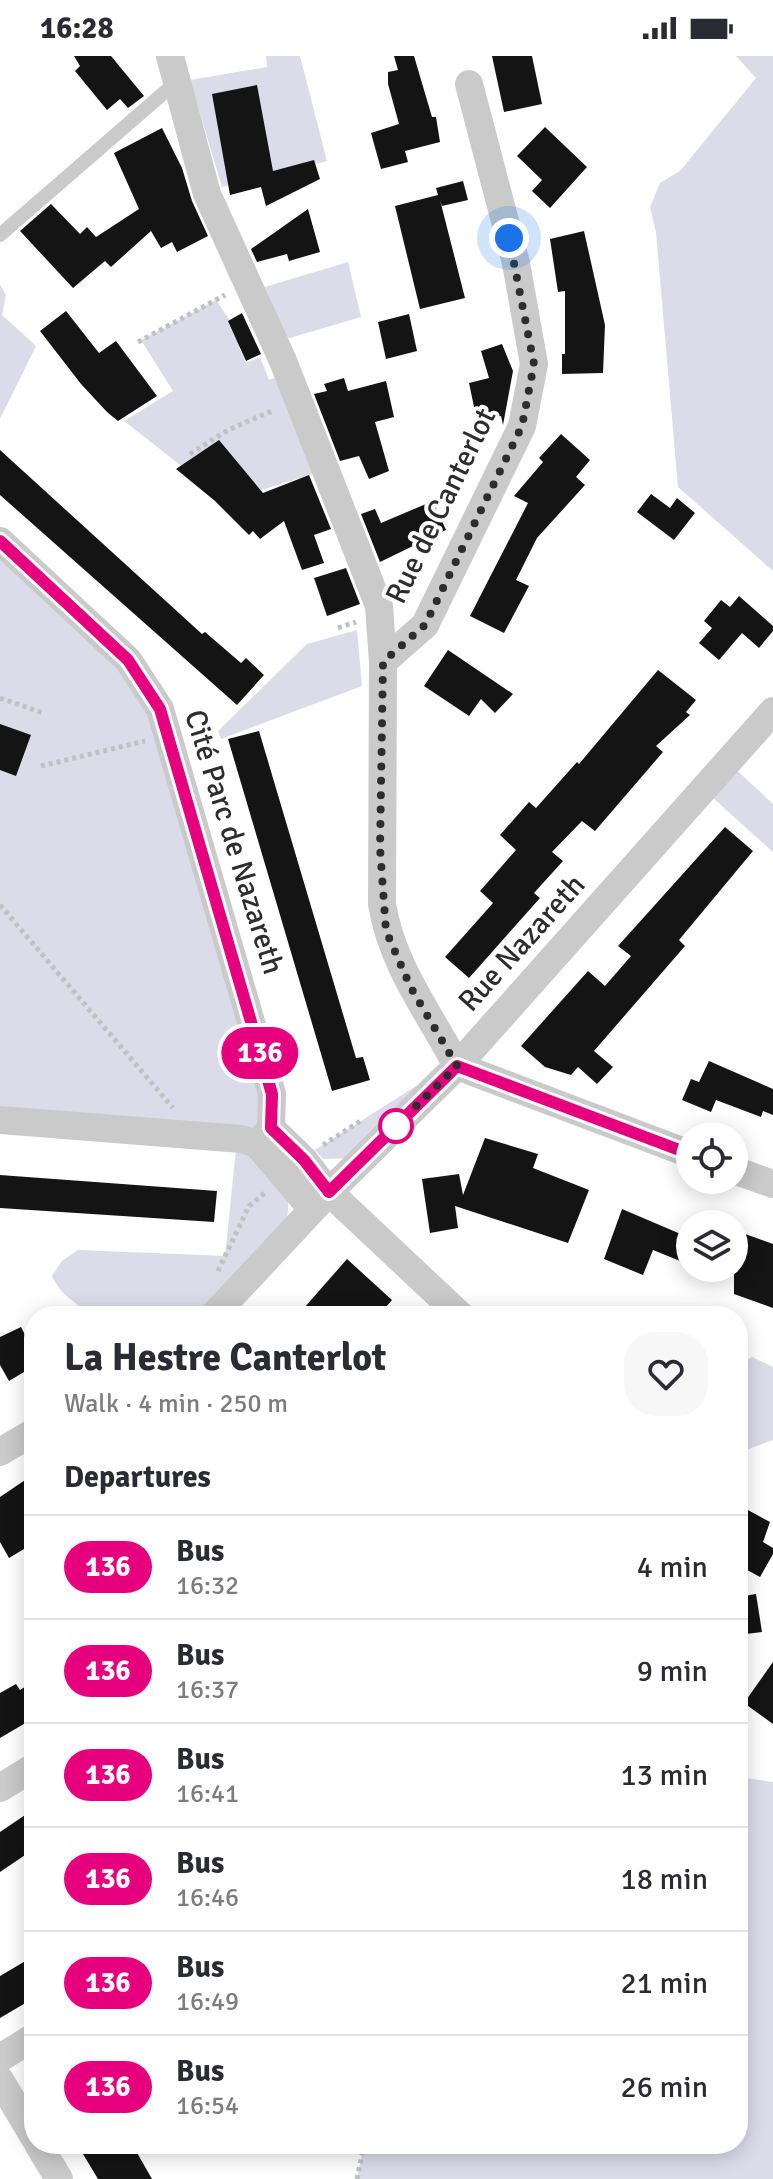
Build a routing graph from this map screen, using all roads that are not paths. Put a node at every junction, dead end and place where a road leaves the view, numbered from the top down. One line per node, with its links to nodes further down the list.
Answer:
1 (172, 70): 3 (lane, Rue de Canterlot); 5 (street, Rue de Canterlot)
2 (469, 84): 5 (street, Rue de Canterlot)
3 (0, 235)
4 (0, 541): 9 (street, Cité Parc de Nazareth)
5 (383, 662): 7 (street, Rue de Canterlot)
6 (773, 711): 7 (street, Rue Nazareth)
7 (457, 1066): 10 (street); 13 (street, Rue Nazareth)
8 (0, 1120): 9 (street)
9 (264, 1136): 13 (street)
10 (676, 1149)
11 (748, 1175): 12 (street)
12 (773, 1184)
13 (321, 1200): 14 (street, Rue Nazareth); 15 (street)
14 (222, 1306)
15 (449, 1306)
16 (24, 1438): 17 (street)
17 (0, 1452)
18 (24, 1773): 19 (street)
19 (0, 1788)
20 (24, 2043): 21 (street)
21 (0, 2058)
22 (0, 2080): 23 (street)
23 (24, 2120)
24 (44, 2154): 25 (street)
25 (59, 2179)

